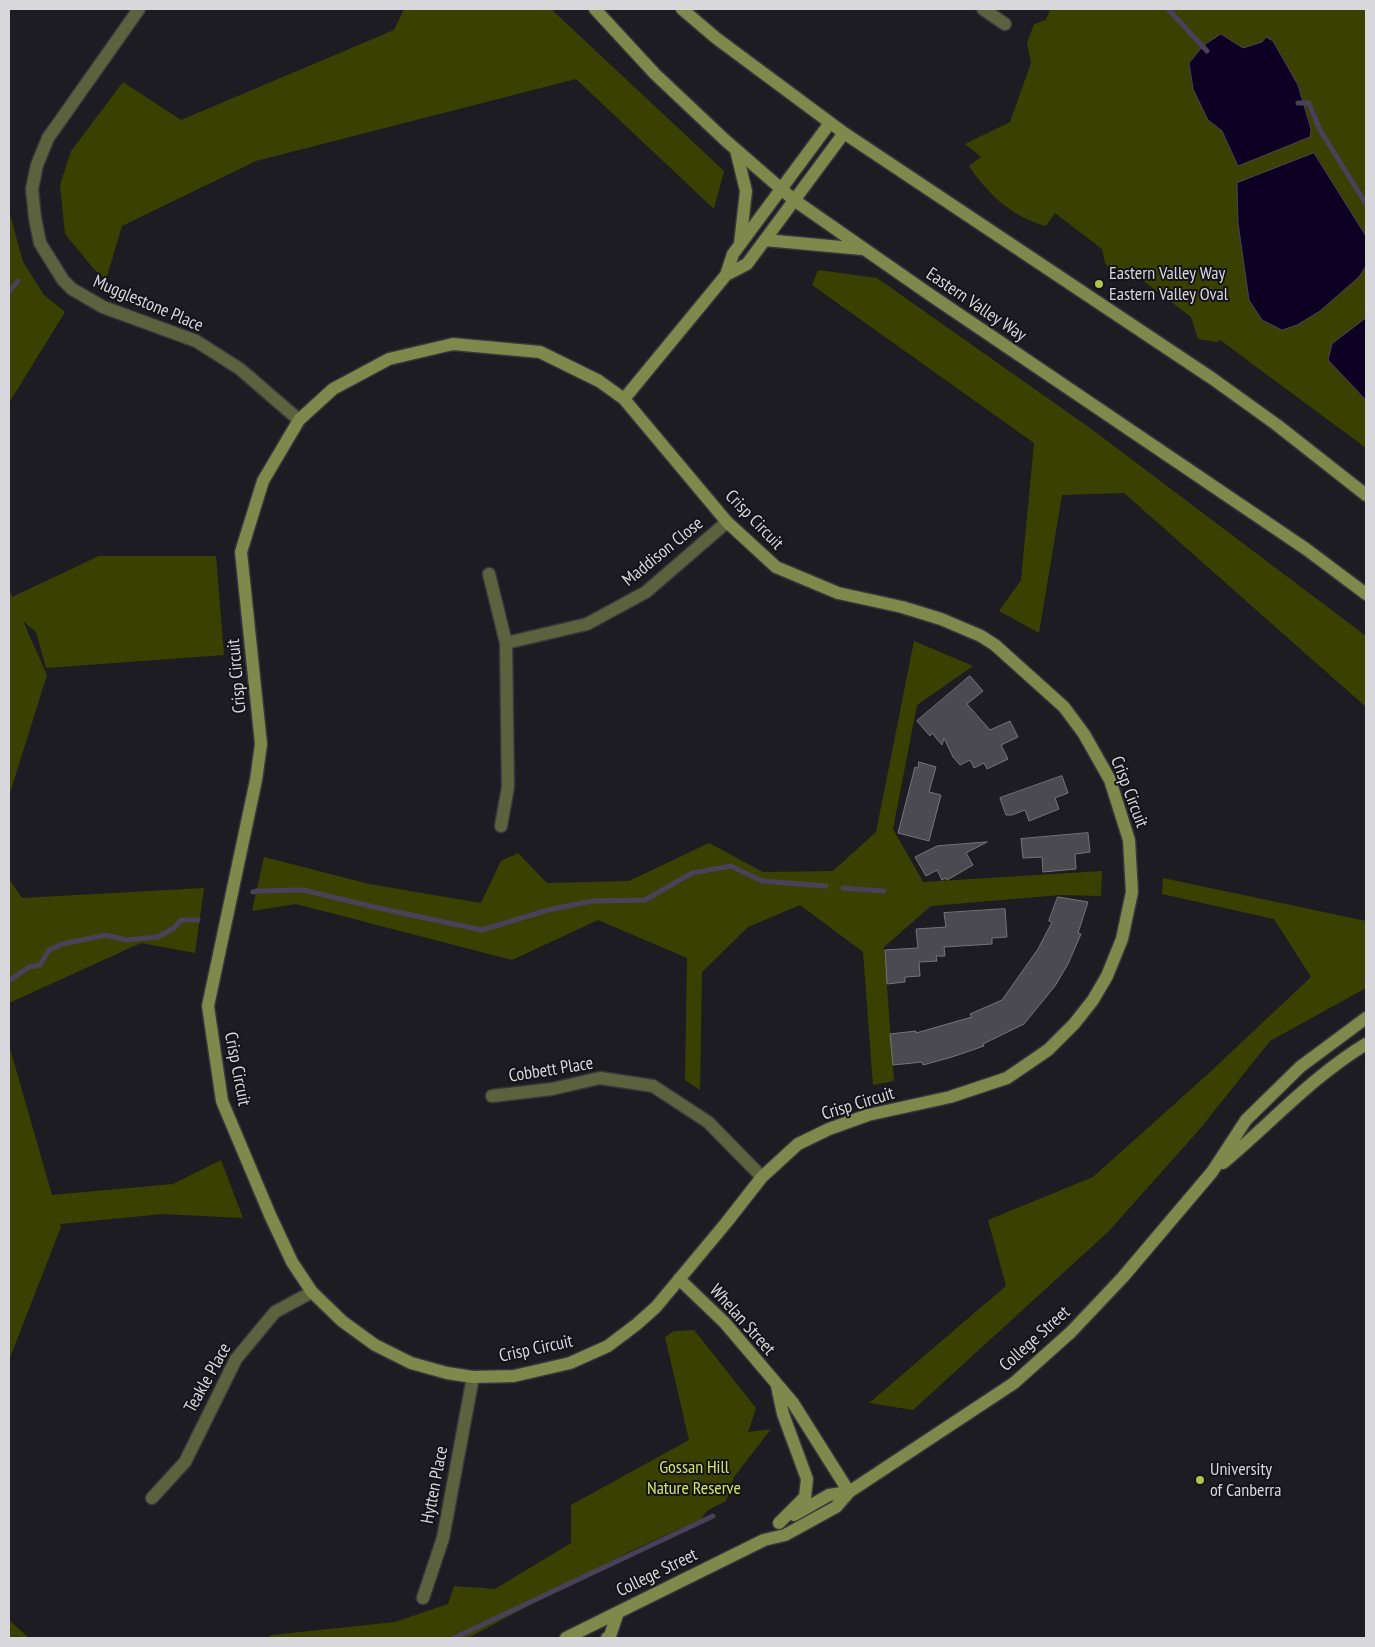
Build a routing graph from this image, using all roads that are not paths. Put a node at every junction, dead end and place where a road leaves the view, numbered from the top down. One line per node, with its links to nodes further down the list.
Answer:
1 (138, 9): 16 (street, Mugglestone Place)
2 (594, 9): 8 (street, Eastern Valley Way)
3 (682, 9): 6 (street)
4 (983, 9): 5 (street)
5 (1005, 24)
6 (830, 123): 7 (street); 9 (street)
7 (844, 134): 10 (street); 17 (street)
8 (736, 150): 9 (street, Eastern Valley Way); 12 (street)
9 (781, 189): 10 (street, Eastern Valley Way); 12 (street)
10 (794, 200): 11 (street); 13 (street, Eastern Valley Way)
11 (765, 240): 13 (street); 14 (street)
12 (740, 244): 14 (street)
13 (862, 249): 20 (street, Eastern Valley Way)
14 (726, 275): 15 (street)
15 (624, 398): 16 (street, Crisp Circuit); 18 (street, Crisp Circuit)
16 (299, 420): 29 (street, Crisp Circuit)
17 (1366, 495)
18 (727, 522): 21 (street, Maddison Close); 27 (street, Crisp Circuit)
19 (489, 574): 21 (street)
20 (1366, 594)
21 (506, 643): 22 (street)
22 (501, 826)
23 (1366, 1018): 26 (street, College Street)
24 (1366, 1044): 26 (street, College Street)
25 (492, 1096): 27 (street, Cobbett Place)
26 (1212, 1172): 32 (street, College Street)
27 (762, 1177): 28 (street, Crisp Circuit)
28 (680, 1279): 30 (street, Crisp Circuit); 31 (street, Whelan Street)
29 (312, 1292): 30 (street, Crisp Circuit); 33 (street, Teakle Place)
30 (473, 1377): 36 (street, Hytten Place)
31 (777, 1386): 32 (street, Whelan Street); 34 (street, Whelan Street)
32 (849, 1492): 34 (street, College Street); 35 (street, College Street)
33 (152, 1498)
34 (778, 1523): 35 (street, College Street)
35 (764, 1540): 37 (street, College Street)
36 (423, 1598)
37 (618, 1612): 38 (street, College Street); 39 (street)
38 (566, 1638)
39 (607, 1638)

